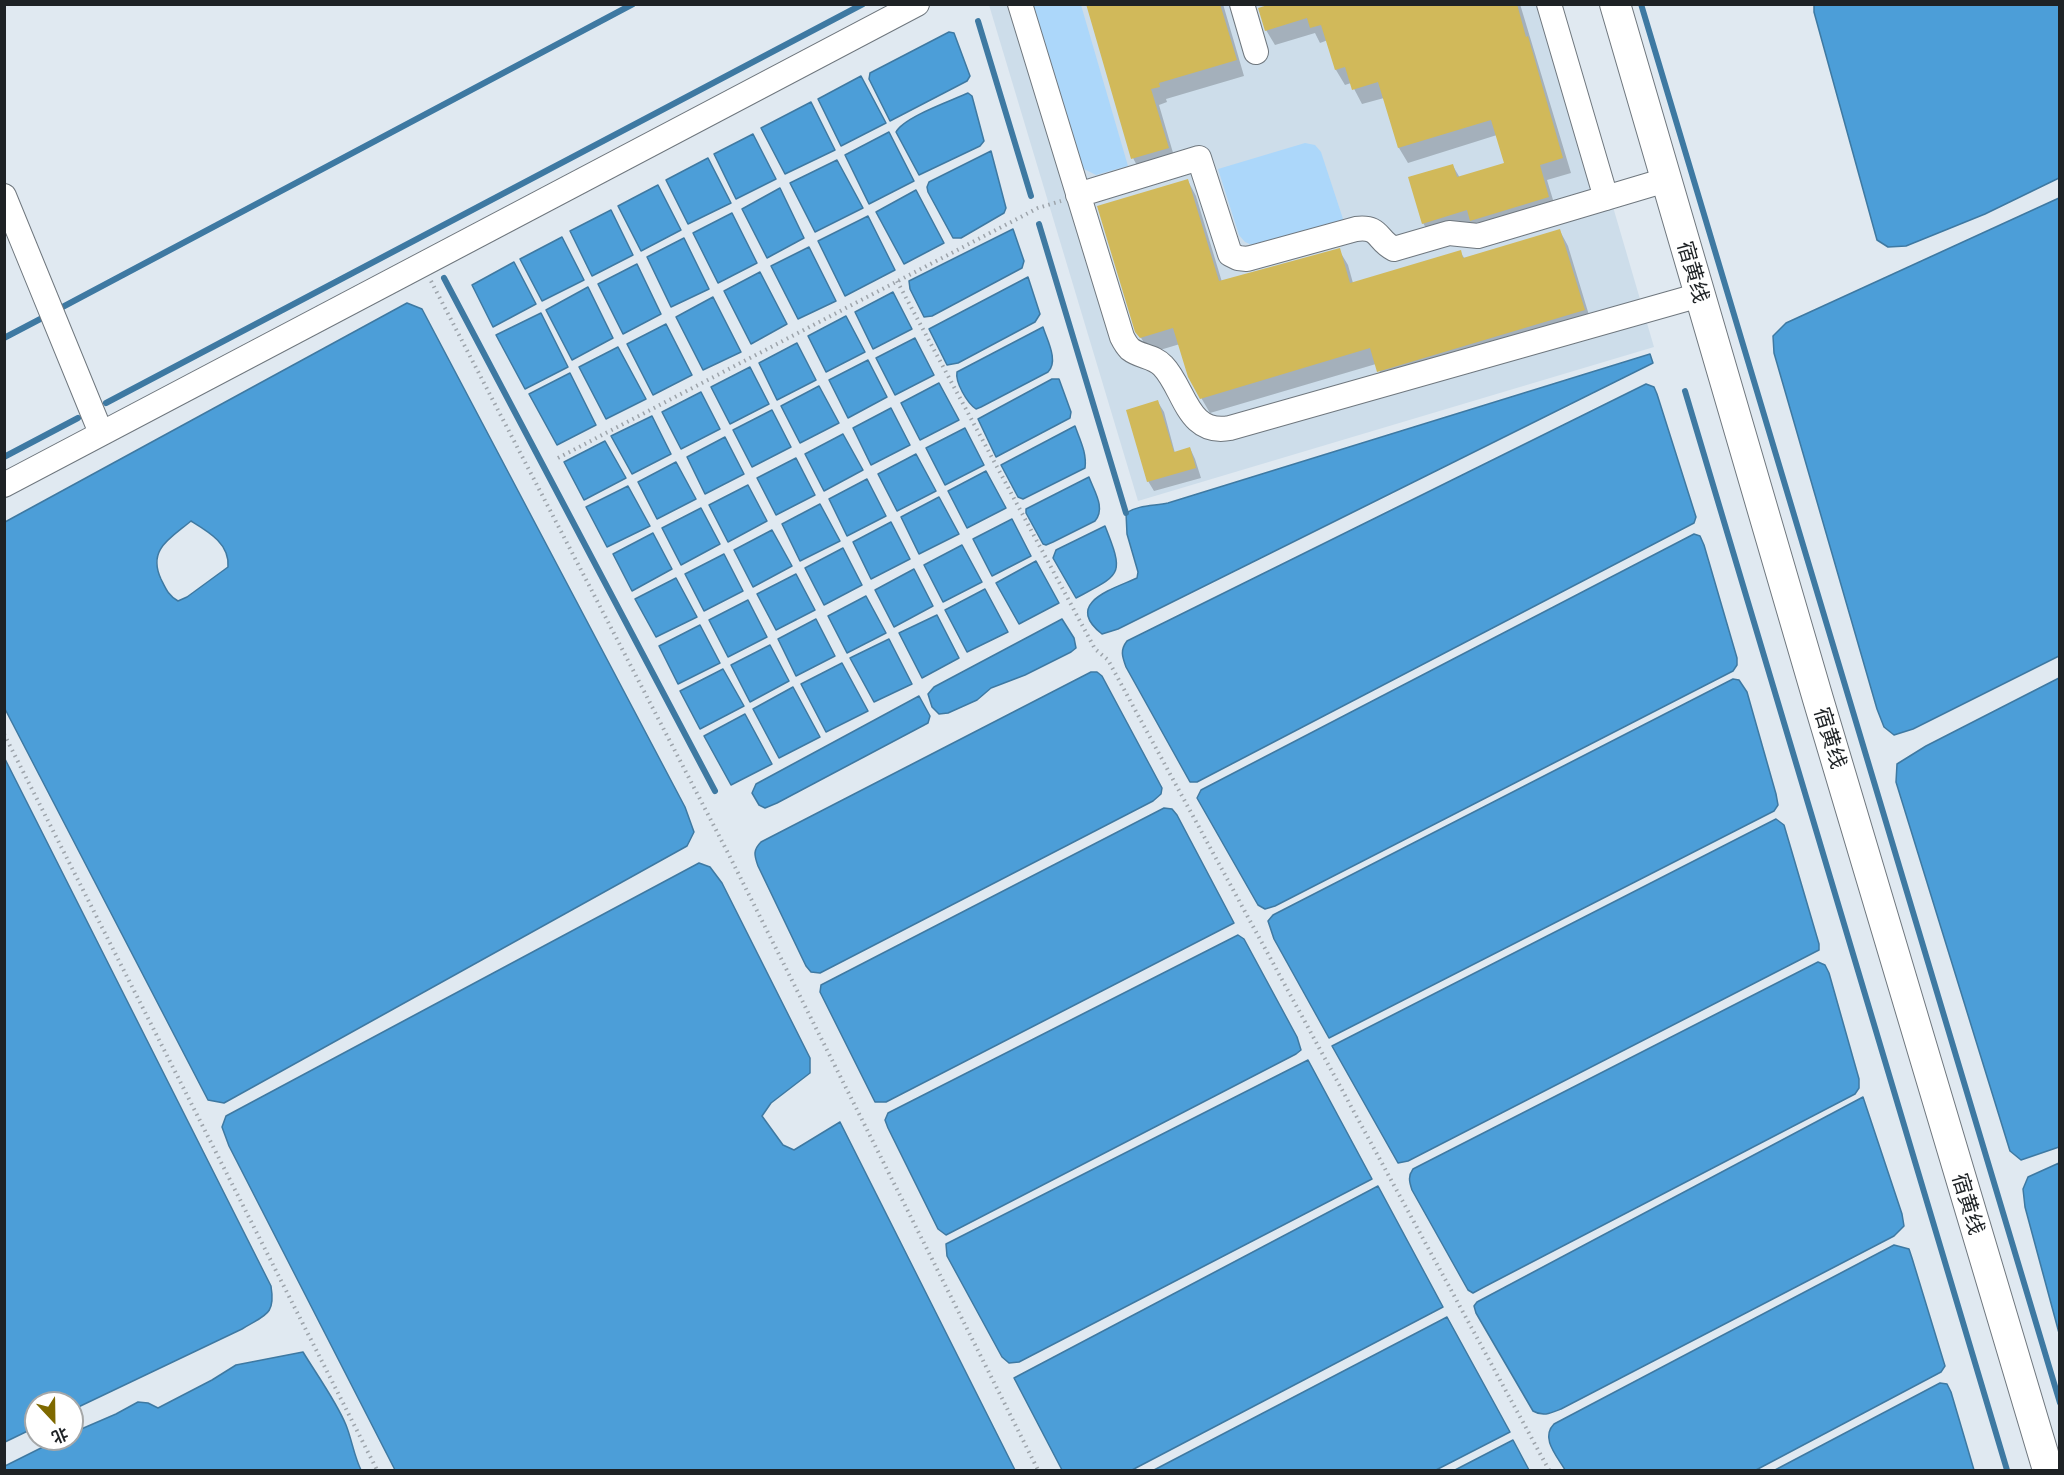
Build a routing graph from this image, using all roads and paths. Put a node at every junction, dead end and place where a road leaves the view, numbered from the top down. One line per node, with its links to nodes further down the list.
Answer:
1 (917, 4): 11 (street)
2 (1020, 4): 8 (street)
3 (1242, 4): 6 (street)
4 (1549, 4): 10 (street)
5 (1615, 4): 7 (main road, 宿黄线)
6 (1256, 52)
7 (1666, 180): 10 (street); 13 (main road, 宿黄线)
8 (1078, 195): 10 (street); 12 (path); 13 (street)
9 (4, 196): 14 (street)
10 (1606, 198)
11 (422, 264): 14 (street); 19 (path)
12 (897, 281): 15 (path); 20 (path)
13 (1700, 295): 21 (main road, 宿黄线)
14 (101, 433): 16 (street)
15 (558, 458)
16 (4, 485)
17 (4, 734): 18 (path)
18 (377, 1470)
19 (1038, 1470)
20 (1549, 1470)
21 (2048, 1470)

